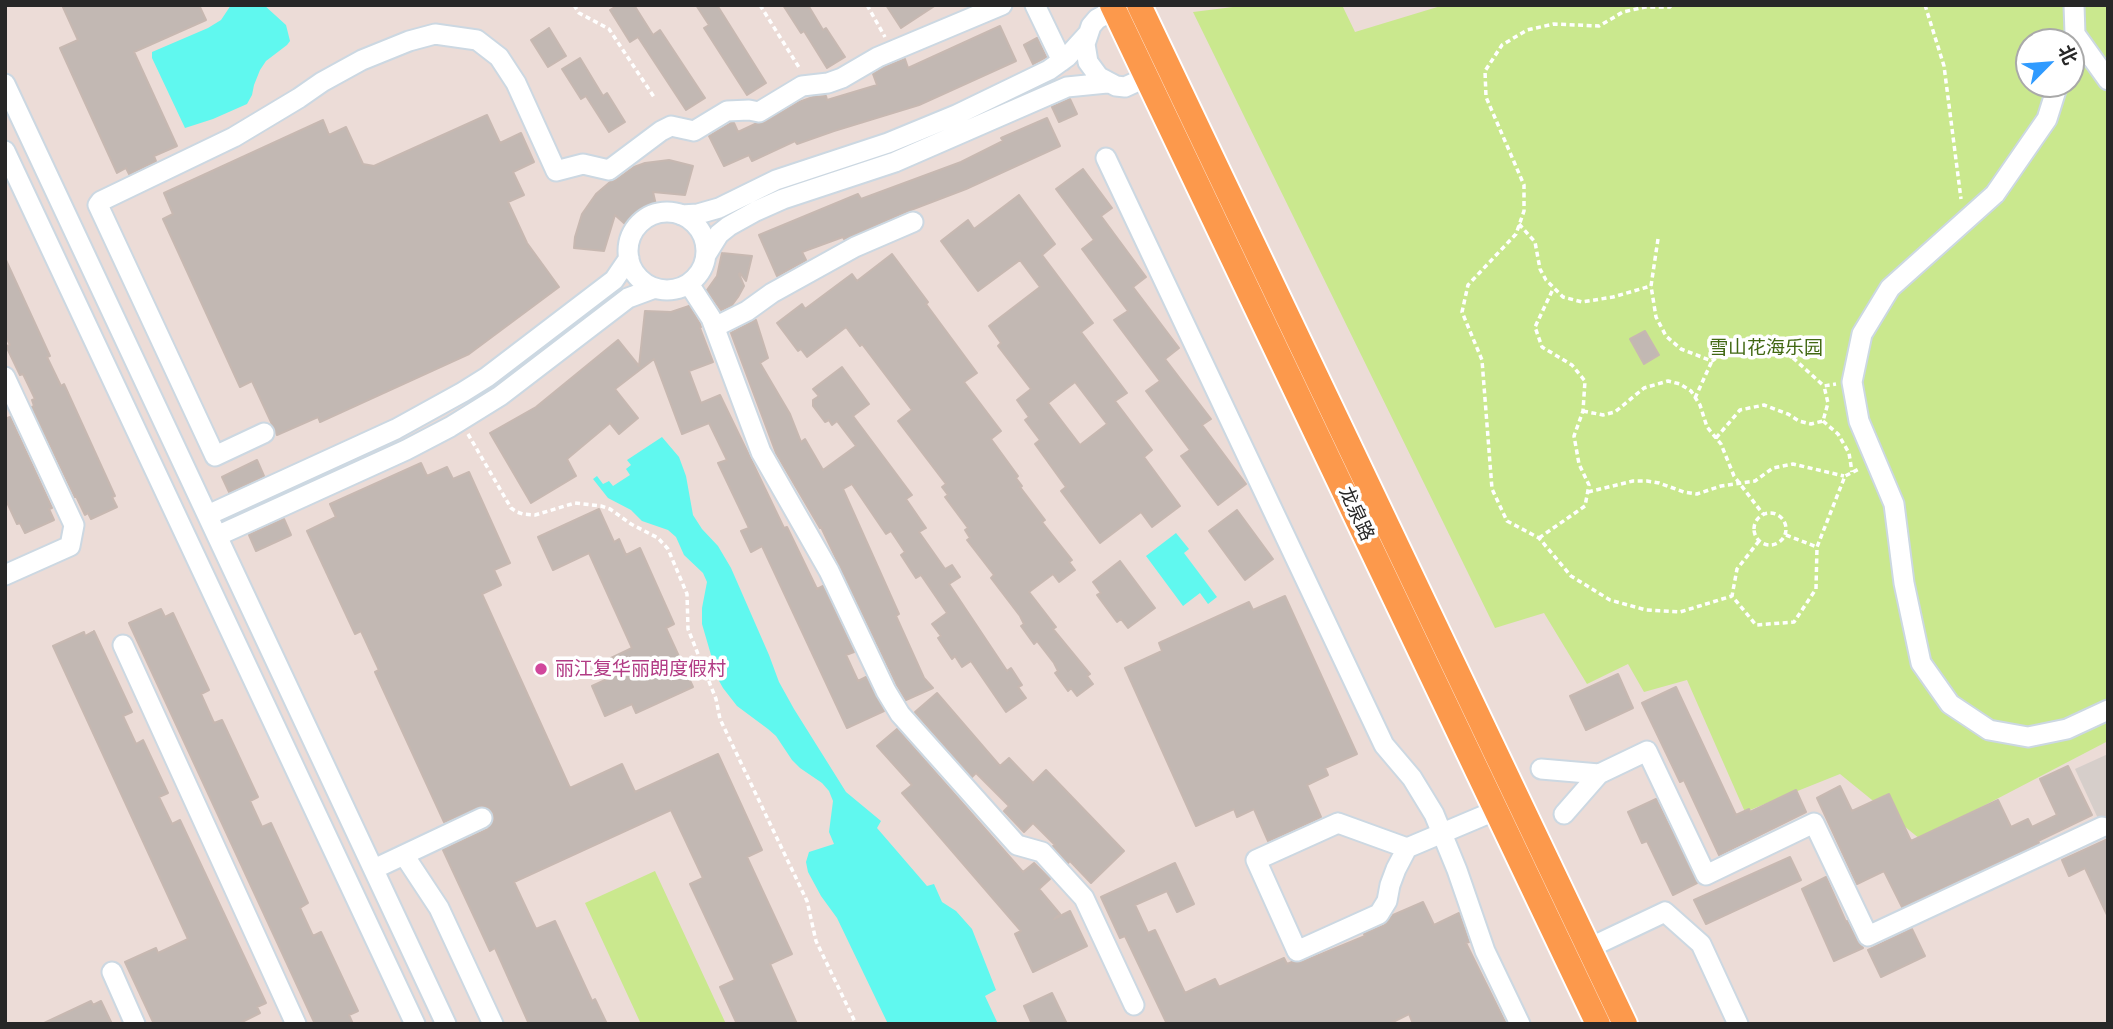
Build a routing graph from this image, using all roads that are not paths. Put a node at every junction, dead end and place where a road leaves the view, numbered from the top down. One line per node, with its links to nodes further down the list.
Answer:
1 (1002, 5): 23 (street)
2 (1035, 5): 9 (street)
3 (1139, 5): 43 (main road, 龙泉路)
4 (2074, 5): 6 (street)
5 (1113, 8): 7 (street); 10 (main road, 龙泉路)
6 (2073, 28)
7 (1087, 34): 9 (street); 12 (street)
8 (2085, 54): 11 (street)
9 (1062, 61): 17 (street)
10 (1147, 77): 12 (street); 35 (main road, 龙泉路)
11 (2108, 80)
12 (1107, 83): 19 (street)
13 (5, 84): 25 (street)
14 (2054, 98): 32 (street)
15 (5, 151): 48 (street)
16 (1107, 159): 39 (street)
17 (681, 215): 19 (street); 20 (street)
18 (913, 222): 24 (street)
19 (706, 255): 21 (street)
20 (629, 258): 22 (street); 28 (street)
21 (689, 284): 22 (street); 24 (street)
22 (655, 288): 29 (street)
23 (150, 317): 25 (street); 27 (street)
24 (715, 327): 45 (street)
25 (121, 330): 28 (street)
26 (5, 377): 30 (street)
27 (264, 433)
28 (208, 515): 29 (street)
29 (217, 536): 42 (street)
30 (5, 575)
31 (123, 645): 47 (street)
32 (2108, 710)
33 (1541, 769): 34 (street)
34 (1599, 774): 36 (street); 38 (street)
35 (1497, 810): 39 (street); 52 (main road, 龙泉路)
36 (1564, 814)
37 (482, 818): 41 (street)
38 (2102, 827)
39 (1442, 833): 40 (street); 51 (street)
40 (1407, 848): 40 (street)
41 (404, 855): 42 (street); 50 (street)
42 (374, 869): 49 (street)
43 (1589, 948): 53 (main road, 龙泉路); 54 (street)
44 (112, 972): 46 (street)
45 (1135, 1005)
46 (135, 1024)
47 (296, 1024)
48 (415, 1024)
49 (446, 1024)
50 (493, 1024)
51 (1520, 1024)
52 (1598, 1024)
53 (1625, 1024)
54 (1738, 1024)

